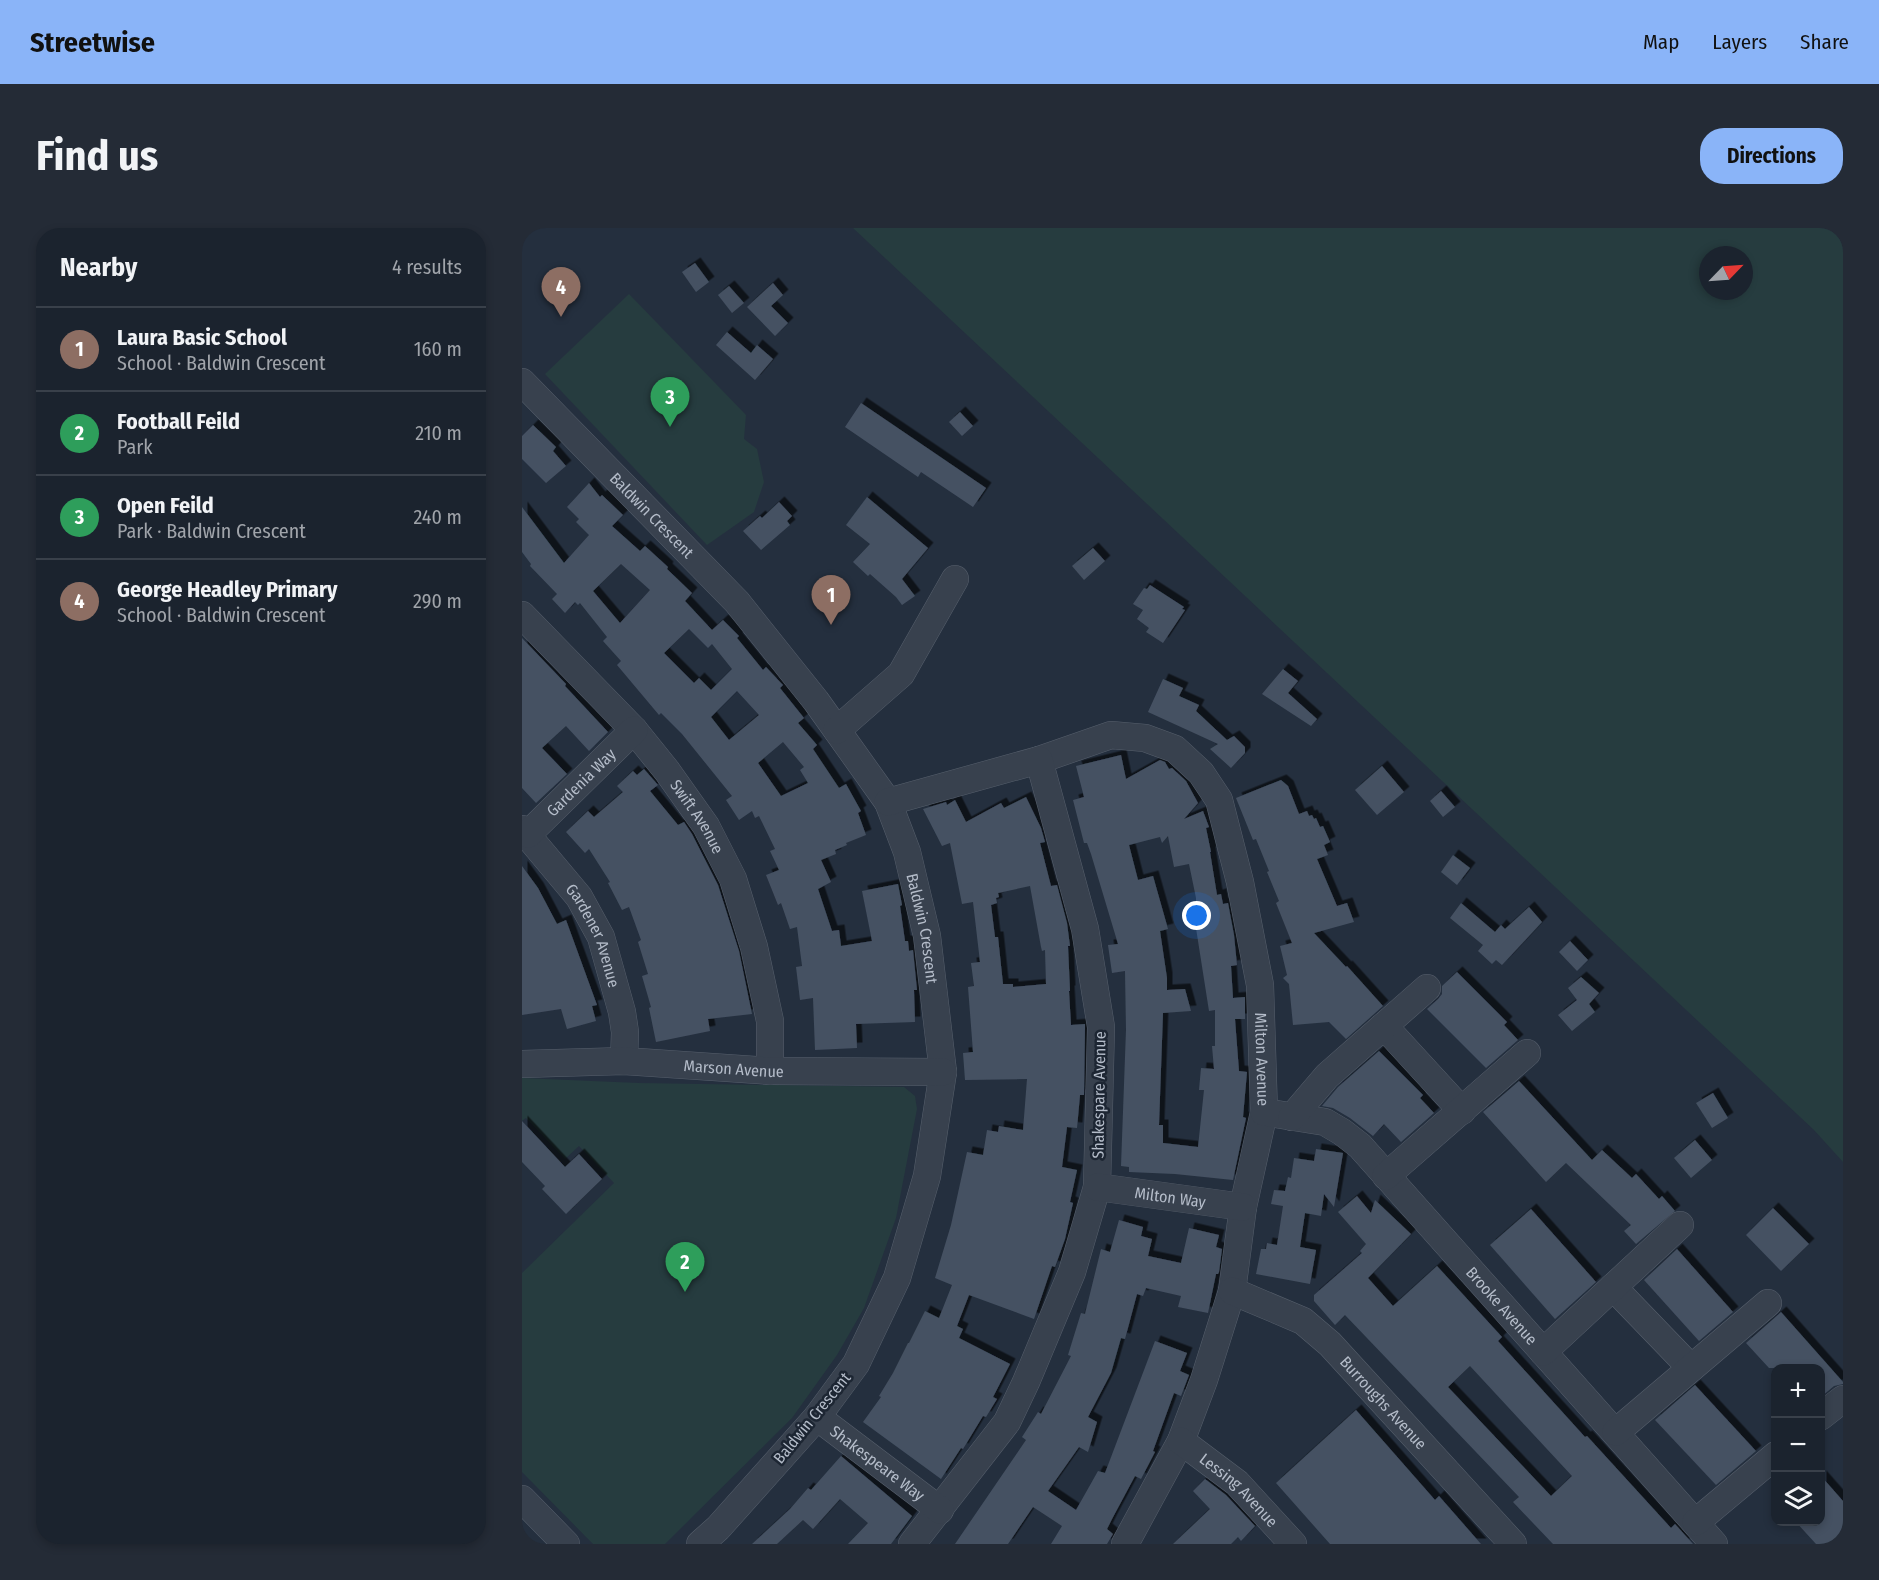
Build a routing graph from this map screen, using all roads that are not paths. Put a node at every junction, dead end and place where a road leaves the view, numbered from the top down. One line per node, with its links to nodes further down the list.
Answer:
1 (525, 391): 5 (street, Baldwin Crescent)
2 (955, 579): 5 (street)
3 (522, 615): 4 (street, Swift Avenue)
4 (634, 730): 8 (street, Gardenia Way); 14 (street, Swift Avenue)
5 (837, 730): 7 (street, Baldwin Crescent)
6 (1039, 760): 7 (street); 17 (street, Milton Avenue); 20 (street, Shakespare Avenue)
7 (888, 802): 15 (street, Baldwin Crescent)
8 (525, 832): 12 (street, Gardener Avenue)
9 (1427, 988): 10 (street)
10 (1384, 1026): 16 (street); 18 (street)
11 (1527, 1053): 16 (street)
12 (624, 1061): 13 (street, Marson Avenue); 14 (street, Marson Avenue)
13 (522, 1064)
14 (770, 1071): 15 (street, Marson Avenue)
15 (943, 1072): 30 (street, Baldwin Crescent)
16 (1462, 1111): 19 (street)
17 (1264, 1112): 18 (street, Brooke Avenue); 21 (street, Milton Avenue)
18 (1292, 1117): 19 (street, Brooke Avenue)
19 (1386, 1176): 26 (street, Brooke Avenue)
20 (1097, 1187): 21 (street, Milton Way); 35 (street, Shakespare Avenue)
21 (1243, 1207): 24 (street, Milton Avenue)
22 (1680, 1225): 23 (street)
23 (1613, 1287): 26 (street); 27 (street)
24 (1232, 1291): 32 (street, Milton Avenue); 42 (street, Burroughs Avenue)
25 (1768, 1303): 27 (street)
26 (1543, 1352): 31 (street, Brooke Avenue)
27 (1691, 1368): 31 (street)
28 (1843, 1399): 29 (street)
29 (1825, 1415)
30 (817, 1417): 35 (street, Shakespeare Way); 38 (street, Baldwin Crescent)
31 (1616, 1432): 36 (street, Brooke Avenue)
32 (1181, 1441): 40 (street, Milton Avenue); 41 (street, Lessing Avenue)
33 (1771, 1459): 36 (street)
34 (522, 1499): 37 (street)
35 (940, 1510): 39 (street, Shakespare Avenue)
36 (1695, 1522): 43 (street, Brooke Avenue)
37 (566, 1544)
38 (700, 1544)
39 (912, 1544)
40 (1125, 1544)
41 (1293, 1544)
42 (1513, 1544)
43 (1714, 1544)

